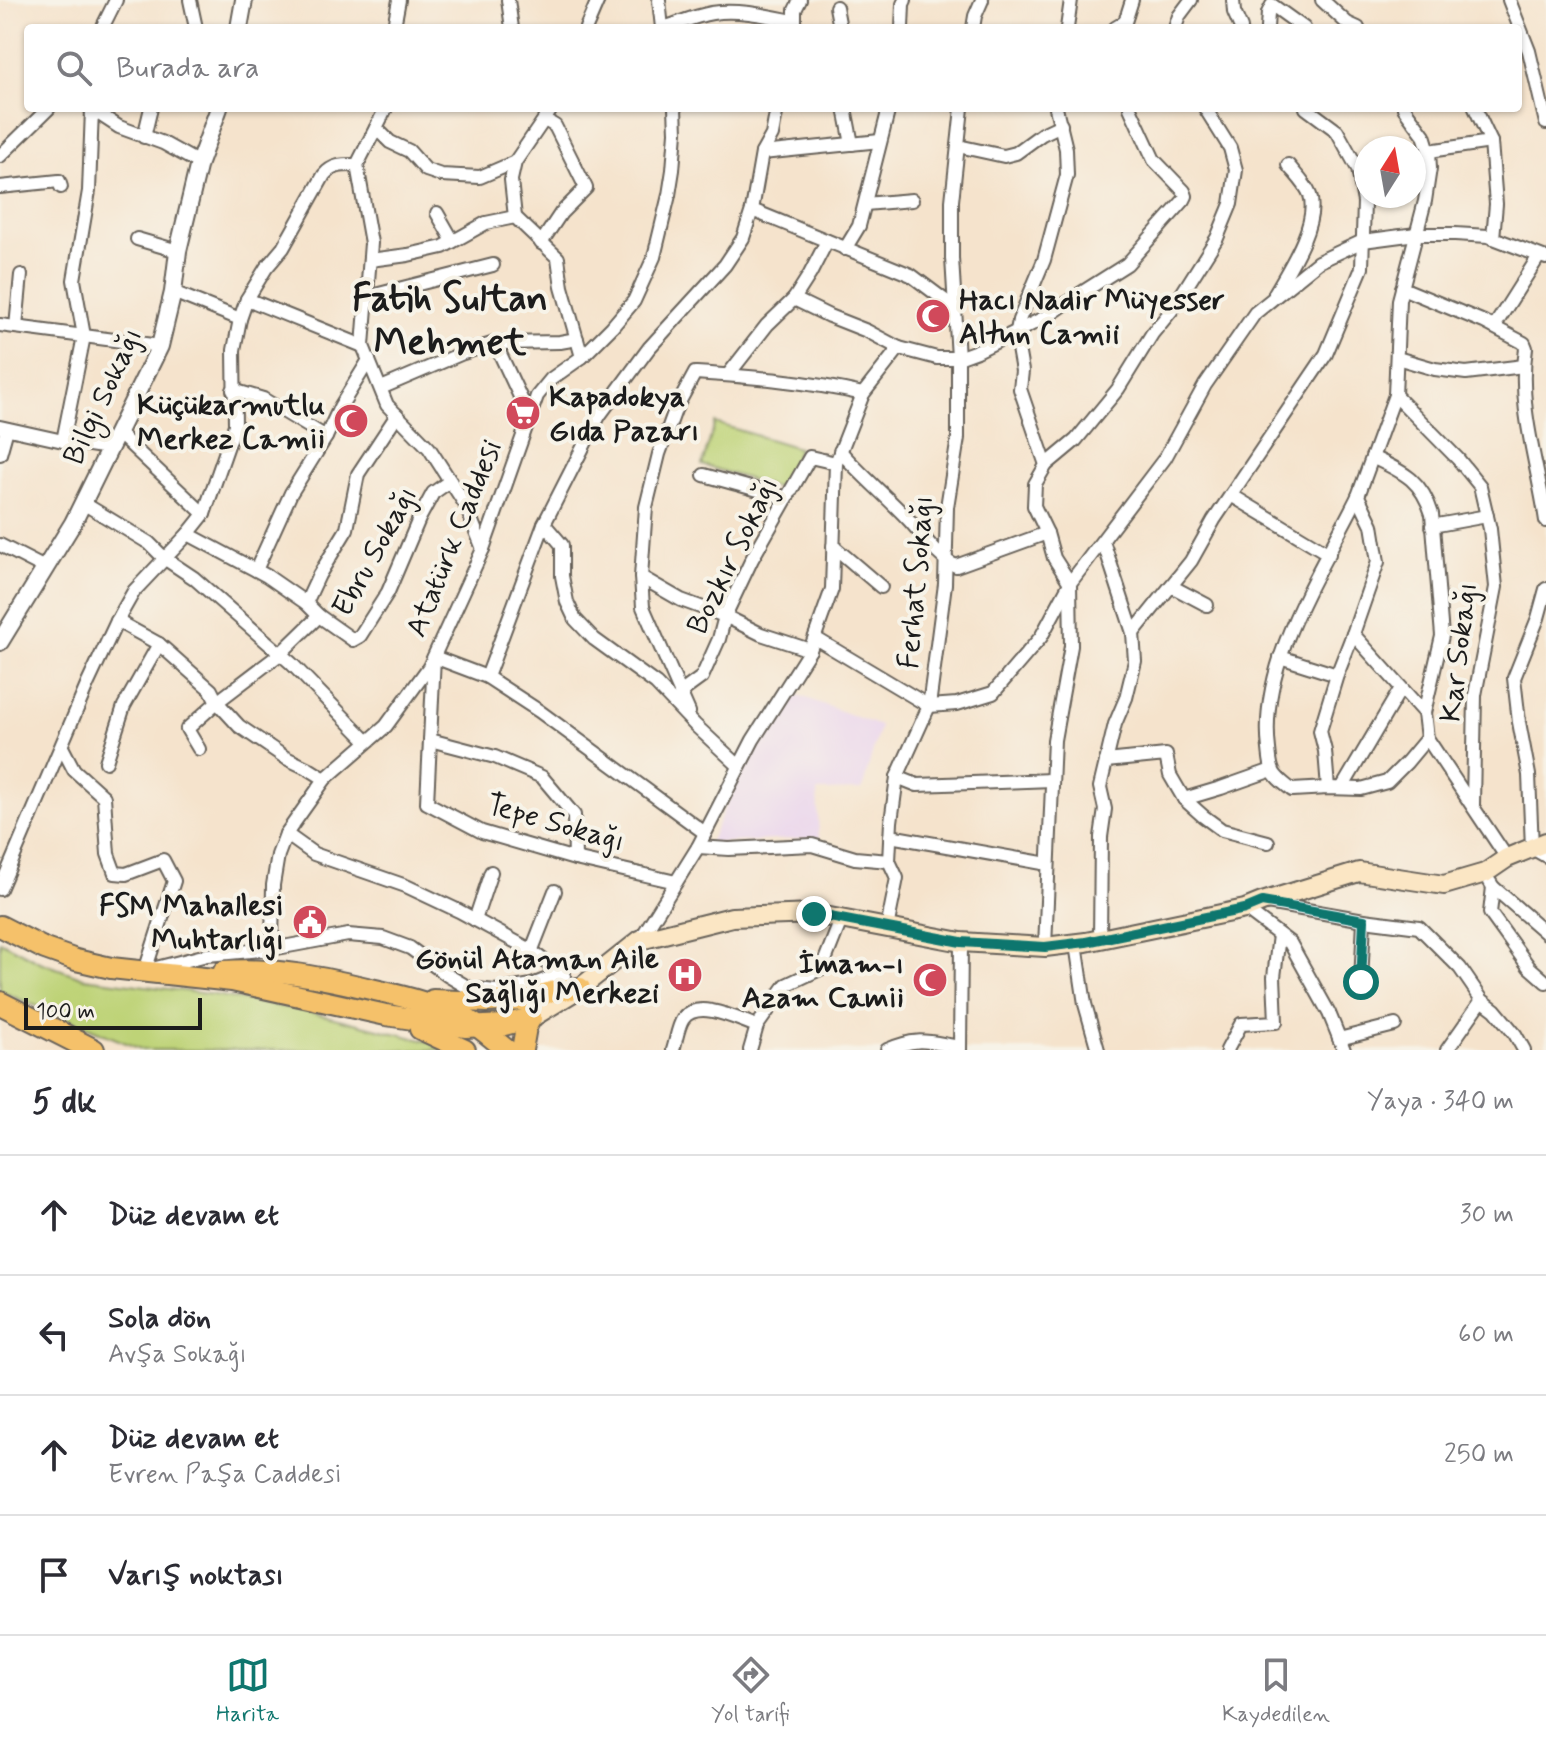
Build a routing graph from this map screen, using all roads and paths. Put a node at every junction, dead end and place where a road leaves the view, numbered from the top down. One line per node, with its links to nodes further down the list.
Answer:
1 (116, 0): 19 (street)
2 (190, 0): 20 (street)
3 (244, 0): 21 (street)
4 (399, 0): 22 (street)
5 (508, 0): 23 (street)
6 (598, 0): 24 (street)
7 (659, 0): 25 (street)
8 (800, 0): 28 (street)
9 (905, 0): 30 (street)
10 (982, 0): 31 (street)
11 (1071, 0): 32 (street)
12 (1132, 0): 33 (street)
13 (1191, 0): 34 (street)
14 (1233, 0): 35 (street)
15 (1322, 0): 38 (street)
16 (1513, 1): 39 (street)
17 (1273, 3): 36 (street); 37 (street)
18 (836, 7): 29 (street)
19 (104, 24)
20 (195, 24)
21 (240, 24)
22 (395, 24)
23 (511, 24)
24 (588, 24)
25 (662, 24)
26 (676, 24): 27 (street)
27 (791, 24)
28 (794, 24)
29 (839, 24)
30 (902, 24)
31 (974, 24)
32 (1068, 24)
33 (1122, 24)
34 (1176, 24)
35 (1239, 24)
36 (1267, 24)
37 (1299, 24)
38 (1349, 24)
39 (1520, 24)
40 (1522, 29): 60 (street)
41 (45, 112): 70 (street)
42 (91, 112): 107 (street)
43 (96, 112): 63 (street)
44 (150, 112): 63 (street)
45 (218, 112): 72 (street, Bilgi Sokağı)
46 (384, 112): 62 (street)
47 (550, 112): 59 (street)
48 (675, 112): 113 (street, Atatürk Caddesi)
49 (776, 112): 69 (street)
50 (846, 112): 66 (street)
51 (888, 112): 64 (street)
52 (962, 112): 67 (street, Ferhat Sokağı)
53 (1057, 112): 61 (street)
54 (1132, 112): 106 (street)
55 (1208, 112): 133 (street)
56 (1311, 112): 87 (street)
57 (1407, 112): 68 (street)
58 (1477, 112): 65 (street)
59 (545, 120): 71 (street); 88 (street)
60 (1546, 123)
61 (1061, 125): 67 (street); 106 (street)
62 (376, 128): 71 (street); 73 (street)
63 (144, 137): 72 (street)
64 (880, 141): 66 (street); 78 (street)
65 (1491, 142): 68 (street); 83 (street)
66 (852, 144): 69 (street)
67 (958, 146): 101 (street, Ferhat Sokağı)
68 (1429, 151): 82 (street)
69 (762, 153): 79 (street)
70 (0, 156)
71 (515, 162): 81 (street)
72 (199, 163): 90 (street, Bilgi Sokağı)
73 (357, 165): 92 (street); 98 (street)
74 (1288, 165): 100 (street)
75 (0, 187): 76 (street)
76 (61, 187)
77 (912, 200): 78 (street)
78 (865, 204): 89 (street)
79 (752, 210): 86 (street); 143 (street)
80 (437, 213): 85 (street)
81 (515, 217): 85 (street); 88 (street)
82 (1416, 234): 83 (street); 87 (street); 95 (street)
83 (1493, 238): 91 (street)
84 (137, 239): 90 (street)
85 (453, 241): 92 (street)
86 (827, 241): 89 (street); 99 (street)
87 (1363, 241): 100 (street); 136 (street)
88 (541, 243): 108 (street)
89 (845, 249): 101 (street)
90 (178, 251): 96 (street, Bilgi Sokağı)
91 (1542, 257): 105 (street)
92 (370, 260): 97 (street)
93 (493, 265): 97 (street)
94 (21, 275): 104 (street)
95 (1402, 288): 105 (street); 115 (street)
96 (173, 292): 102 (street); 110 (street, Bilgi Sokağı)
97 (367, 297): 111 (street)
98 (247, 299): 102 (street); 111 (street)
99 (794, 299): 112 (street); 118 (street)
100 (1272, 299): 147 (street)
101 (955, 308): 114 (street, Ferhat Sokağı)
102 (240, 319): 120 (street)
103 (0, 325): 104 (street)
104 (16, 327): 107 (street)
105 (1494, 327): 117 (street)
106 (1017, 331): 114 (street); 133 (street)
107 (84, 336): 110 (street); 128 (street)
108 (577, 339): 109 (street); 113 (street)
109 (495, 343): 119 (street); 124 (street)
110 (160, 346): 126 (street, Bilgi Sokağı)
111 (363, 346): 116 (street)
112 (899, 348): 114 (street); 121 (street)
113 (582, 357): 124 (street, Atatürk Caddesi)
114 (958, 358): 153 (street, Ferhat Sokağı)
115 (1397, 358): 117 (street); 122 (street)
116 (369, 360): 119 (street); 127 (street)
117 (1524, 366): 142 (street)
118 (728, 375): 121 (street); 156 (street)
119 (381, 388): 123 (street)
120 (233, 390): 127 (street); 140 (street)
121 (863, 394): 131 (street)
122 (1395, 395): 132 (street); 141 (street, Kar Sokağı)
123 (397, 415): 135 (street); 161 (street)
124 (529, 416): 150 (street, Atatürk Caddesi)
125 (4, 428): 128 (street); 130 (street)
126 (117, 432): 129 (street, Bilgi Sokağı); 140 (street)
127 (326, 437): 155 (street)
128 (63, 441): 129 (street)
129 (109, 448): 139 (street, Bilgi Sokağı)
130 (0, 454)
131 (838, 457): 138 (street, Bozkır Sokağı); 149 (street); 153 (street)
132 (1372, 457): 137 (street); 144 (street)
133 (1046, 465): 145 (street)
134 (704, 475): 138 (street)
135 (450, 481): 150 (street); 163 (street, Ebru Sokağı)
136 (1231, 495): 151 (street); 158 (street)
137 (1358, 496): 151 (street); 167 (street)
138 (787, 498): 164 (street, Bozkır Sokağı)
139 (83, 503): 152 (street); 154 (street, Bilgi Sokağı)
140 (204, 514): 146 (street)
141 (1487, 516): 144 (street); 197 (street, Kar Sokağı)
142 (1546, 521)
143 (544, 524): 175 (street); 181 (street)
144 (1432, 526): 180 (street)
145 (1047, 533): 153 (street); 157 (street)
146 (188, 534): 152 (street); 155 (street, Ebru Sokağı)
147 (1103, 541): 157 (street); 166 (street)
148 (0, 545): 154 (street)
149 (833, 546): 159 (street); 170 (street)
150 (483, 549): 172 (street, Atatürk Caddesi)
151 (1329, 554): 173 (street)
152 (164, 558): 165 (street); 171 (street)
153 (945, 562): 179 (street, Ferhat Sokağı)
154 (45, 568): 168 (street, Bilgi Sokağı)
155 (256, 570): 161 (street, Ebru Sokağı)
156 (641, 577): 164 (street); 177 (street)
157 (1070, 583): 179 (street); 193 (street)
158 (1171, 586): 162 (street); 166 (street)
159 (881, 587)
160 (1546, 589): 203 (street)
161 (306, 603): 163 (street, Ebru Sokağı)
162 (1207, 605)
163 (319, 616): 171 (street)
164 (725, 616): 170 (street); 177 (street, Bozkır Sokağı)
165 (117, 621): 169 (street); 185 (street)
166 (1133, 633): 187 (street)
167 (1353, 634): 174 (street); 176 (street)
168 (0, 642)
169 (159, 644): 178 (street); 188 (street)
170 (812, 644): 179 (street); 189 (street)
171 (280, 654): 178 (street); 184 (street)
172 (434, 657): 175 (street); 183 (street, Tepe Sokağı); 184 (street, Atatürk Caddesi)
173 (1280, 657): 174 (street); 190 (street)
174 (1337, 675): 194 (street)
175 (487, 677): 198 (street)
176 (1401, 688): 180 (street); 195 (street)
177 (680, 693): 181 (street)
178 (217, 702): 186 (street); 192 (street)
179 (929, 706): 191 (street, Ferhat Sokağı)
180 (1424, 713): 182 (street)
181 (695, 725): 189 (street)
182 (1427, 738): 195 (street); 197 (street)
183 (430, 740): 205 (street); 205 (street, Tepe Sokağı)
184 (367, 741): 192 (street, Atatürk Caddesi)
185 (62, 747): 211 (street); 228 (street)
186 (199, 749)
187 (1106, 761): 196 (street); 222 (street)
188 (106, 762)
189 (739, 766): 198 (street)
190 (1272, 770): 194 (street); 196 (street)
191 (897, 777): 193 (street); 200 (street, Ferhat Sokağı)
192 (325, 779): 199 (street, Atatürk Caddesi)
193 (1052, 780): 207 (street)
194 (1328, 788): 195 (street)
195 (1342, 788)
196 (1184, 799): 201 (street)
197 (1473, 805): 204 (street)
198 (705, 833): 202 (street)
199 (286, 834): 214 (street); 226 (street, Atatürk Caddesi)
200 (890, 836): 206 (street, Ferhat Sokağı); 207 (street)
201 (1268, 842)
202 (698, 847): 206 (street); 210 (street)
203 (1541, 849): 204 (main road)
204 (1507, 858): 209 (main road)
205 (575, 859): 210 (street, Tepe Sokağı)
206 (889, 861): 218 (street, Ferhat Sokağı)
207 (1048, 864): 225 (street)
208 (491, 872): 214 (street)
209 (1489, 880): 213 (main road); 219 (street); 232 (street)
210 (676, 882): 221 (street)
211 (0, 889)
212 (555, 891): 227 (street)
213 (1254, 905): 216 (street); 220 (street); 222 (main road)
214 (475, 920): 227 (street)
215 (841, 920): 218 (main road); 221 (main road); 243 (street)
216 (1364, 920): 231 (street); 235 (street)
217 (0, 926): 228 (main road)
218 (887, 928): 223 (main road)
219 (1546, 933)
220 (1279, 935): 244 (street); 255 (street)
221 (640, 940): 233 (main road)
222 (1100, 940): 224 (main road)
223 (961, 942): 225 (main road); 245 (street)
224 (1076, 944): 225 (main road); 254 (street)
225 (1045, 947)
226 (272, 949): 228 (street); 229 (street)
227 (531, 952): 229 (street)
228 (145, 971): 230 (main road)
229 (560, 974): 233 (street)
230 (188, 975): 234 (main road); 239 (main road)
231 (1361, 982)
232 (1546, 982)
233 (580, 988): 236 (main road); 240 (main road)
234 (397, 995): 236 (main road); 241 (main road)
235 (1482, 1000): 256 (street); 257 (street)
236 (487, 1002): 241 (main road)
237 (0, 1003): 247 (highway)
238 (0, 1013): 246 (highway)
239 (386, 1015): 241 (main road); 248 (main road)
240 (531, 1018): 241 (main road); 250 (main road)
241 (471, 1025): 248 (main road); 249 (main road)
242 (1395, 1025): 244 (street)
243 (757, 1026): 251 (street); 252 (street)
244 (1342, 1044)
245 (960, 1049): 253 (street)
246 (84, 1050)
247 (93, 1050)
248 (468, 1050)
249 (507, 1050)
250 (522, 1050)
251 (673, 1050)
252 (750, 1050)
253 (887, 1050)
254 (1098, 1050)
255 (1227, 1050)
256 (1447, 1050)
257 (1524, 1050)

